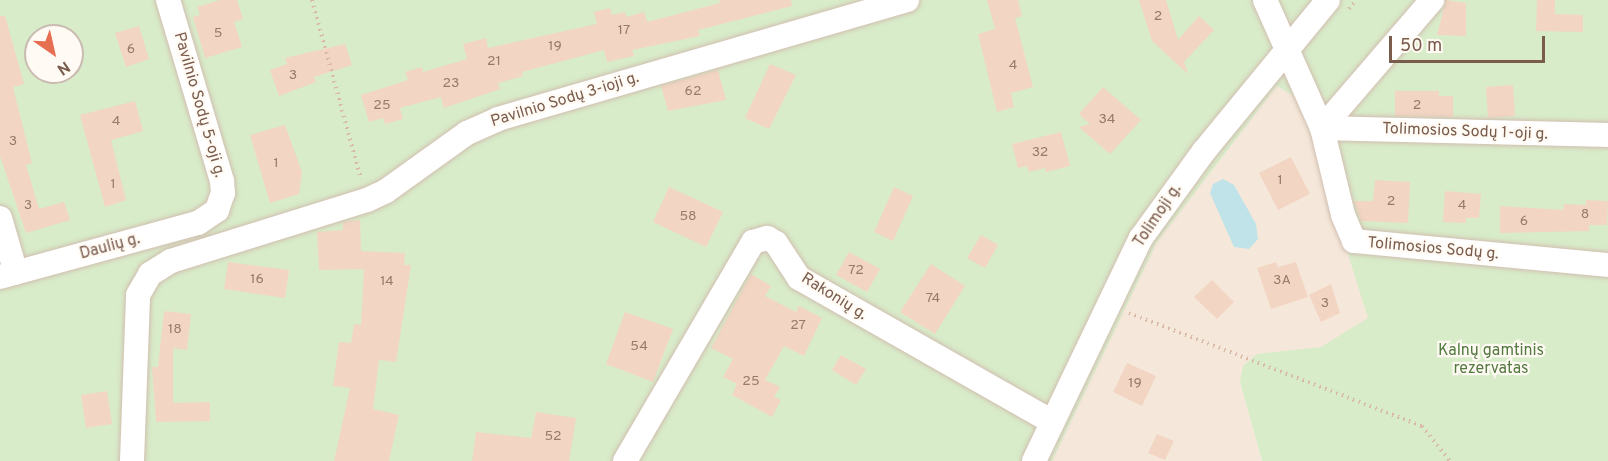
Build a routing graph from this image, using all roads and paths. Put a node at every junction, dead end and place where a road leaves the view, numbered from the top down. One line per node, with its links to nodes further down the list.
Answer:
1 (168, 0): 12 (street, Pavilnio Sodų 5-oji g.)
2 (312, 0): 11 (path)
3 (907, 0): 7 (street, Pavilnio Sodų 3-ioji g.)
4 (1264, 0): 8 (street, Tolimosios Sodų g.)
5 (1328, 0): 8 (street, Tolimoji g.)
6 (1432, 0): 9 (street)
7 (850, 8): 11 (street, Pavilnio Sodų 3-ioji g.)
8 (1285, 51): 9 (street, Tolimosios Sodų g.); 16 (street, Tolimoji g.)
9 (1322, 128): 10 (street, Tolimosios Sodų 1-oji g.); 14 (street, Tolimosios Sodų g.)
10 (1608, 135)
11 (367, 200): 18 (street, Pavilnio Sodų 3-ioji g.)
12 (217, 210): 15 (street, Daulių g.)
13 (0, 218): 15 (street)
14 (1608, 265)
15 (8, 275)
16 (1107, 305): 17 (street, Tolimoji g.); 21 (path)
17 (1052, 422): 19 (street, Rakonių g.); 20 (street, Tolimoji g.)
18 (132, 461)
19 (625, 461)
20 (1034, 461)
21 (1450, 461)

